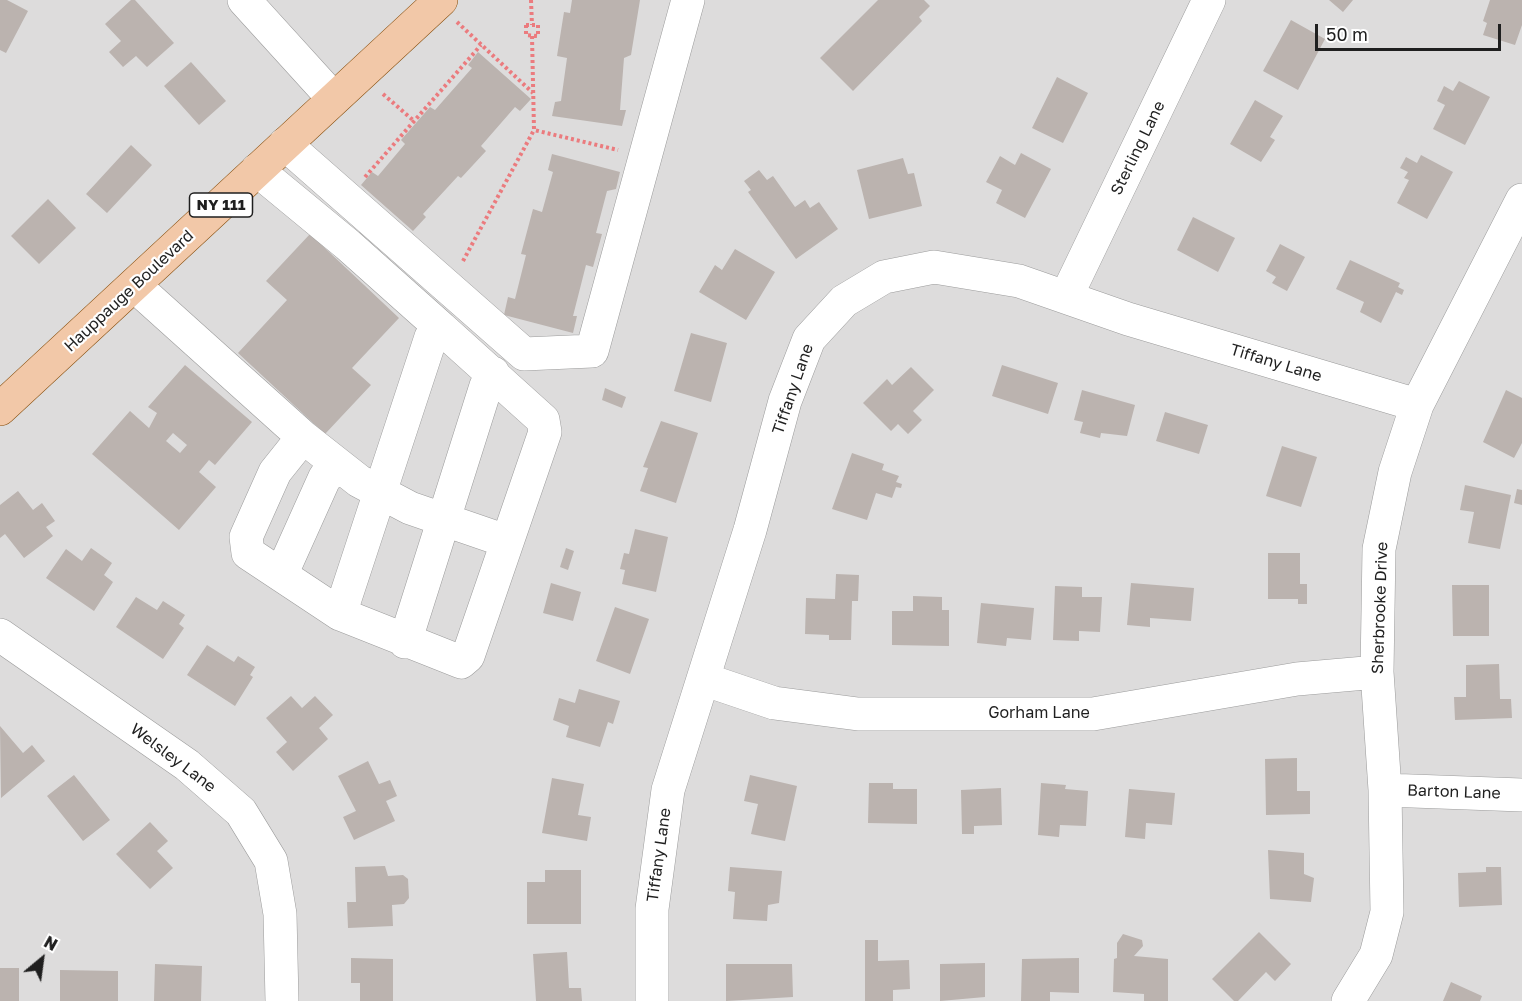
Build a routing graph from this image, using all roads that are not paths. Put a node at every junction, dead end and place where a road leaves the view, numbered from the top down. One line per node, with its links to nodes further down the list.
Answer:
1 (244, 0): 5 (street)
2 (688, 0): 6 (street)
3 (1209, 0): 10 (street, Sterling Lane)
4 (449, 11): 5 (main road, Hauppauge Boulevard / NY 111)
5 (333, 98): 6 (main road, Hauppauge Boulevard / NY 111)
6 (285, 144): 7 (main road, Hauppauge Boulevard / NY 111)
7 (257, 170): 9 (main road, Hauppauge Boulevard / NY 111); 11 (street)
8 (1522, 200): 13 (street, Sherbrooke Drive)
9 (135, 286): 14 (main road, Hauppauge Boulevard / NY 111); 15 (street)
10 (1066, 297): 13 (street, Tiffany Lane); 25 (street, Tiffany Lane)
11 (441, 328): 12 (street); 17 (street)
12 (493, 374): 18 (street); 19 (street)
13 (1417, 405): 24 (street, Sherbrooke Drive)
14 (0, 409)
15 (303, 436): 16 (street); 20 (street)
16 (339, 467): 17 (street); 20 (street)
17 (380, 494): 18 (street); 21 (street)
18 (444, 520): 19 (street); 23 (street)
19 (506, 541): 23 (street)
20 (281, 575): 21 (street)
21 (340, 614): 23 (street)
22 (0, 635): 28 (street, Welsley Lane)
23 (405, 642)
24 (1377, 672): 25 (street, Gorham Lane); 26 (street, Sherbrooke Drive)
25 (703, 679): 29 (street, Tiffany Lane)
26 (1385, 790): 27 (street, Barton Lane); 30 (street, Sherbrooke Drive)
27 (1522, 795)
28 (282, 1001)
29 (652, 1001)
30 (1348, 1001)

